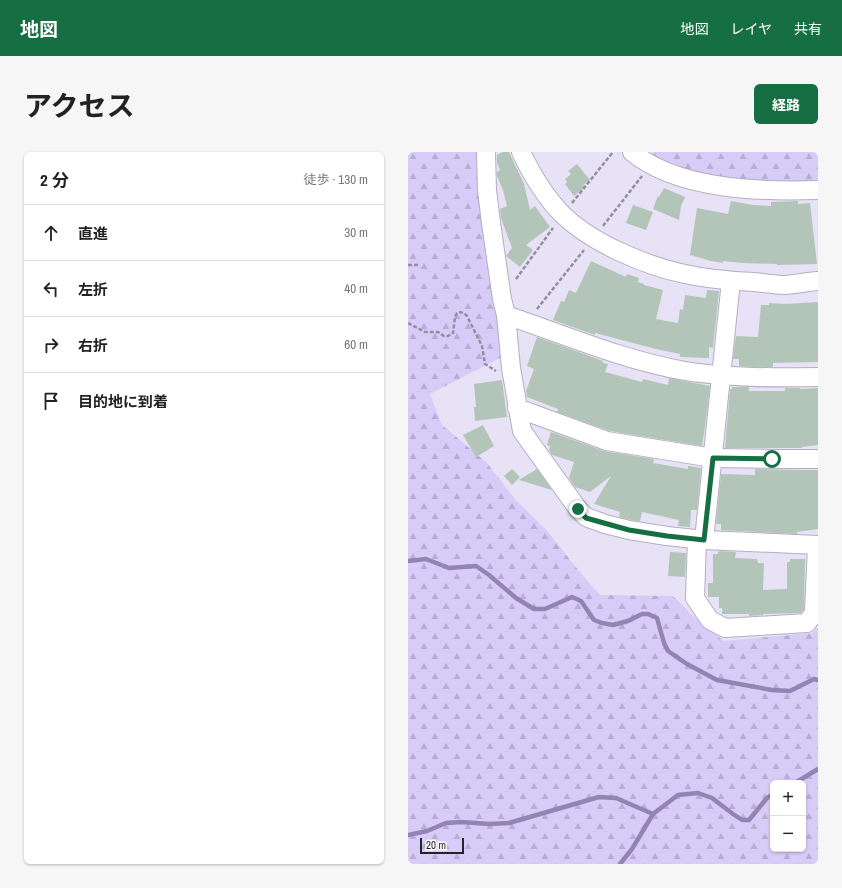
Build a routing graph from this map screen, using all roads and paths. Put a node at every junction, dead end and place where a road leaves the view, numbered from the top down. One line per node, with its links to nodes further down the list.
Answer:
1 (486, 152): 9 (street)
2 (521, 152): 7 (street)
3 (632, 152): 4 (street)
4 (818, 190)
5 (408, 265): 6 (path)
6 (418, 265)
7 (730, 281): 8 (street); 12 (street)
8 (818, 281)
9 (506, 315): 12 (street); 14 (street)
10 (408, 323): 11 (path)
11 (500, 372)
12 (721, 375): 13 (street); 15 (street)
13 (818, 377)
14 (517, 408): 15 (street); 17 (street)
15 (713, 458): 16 (street); 17 (street)
16 (818, 458)
17 (701, 539): 18 (street); 18 (street)
18 (817, 545)

